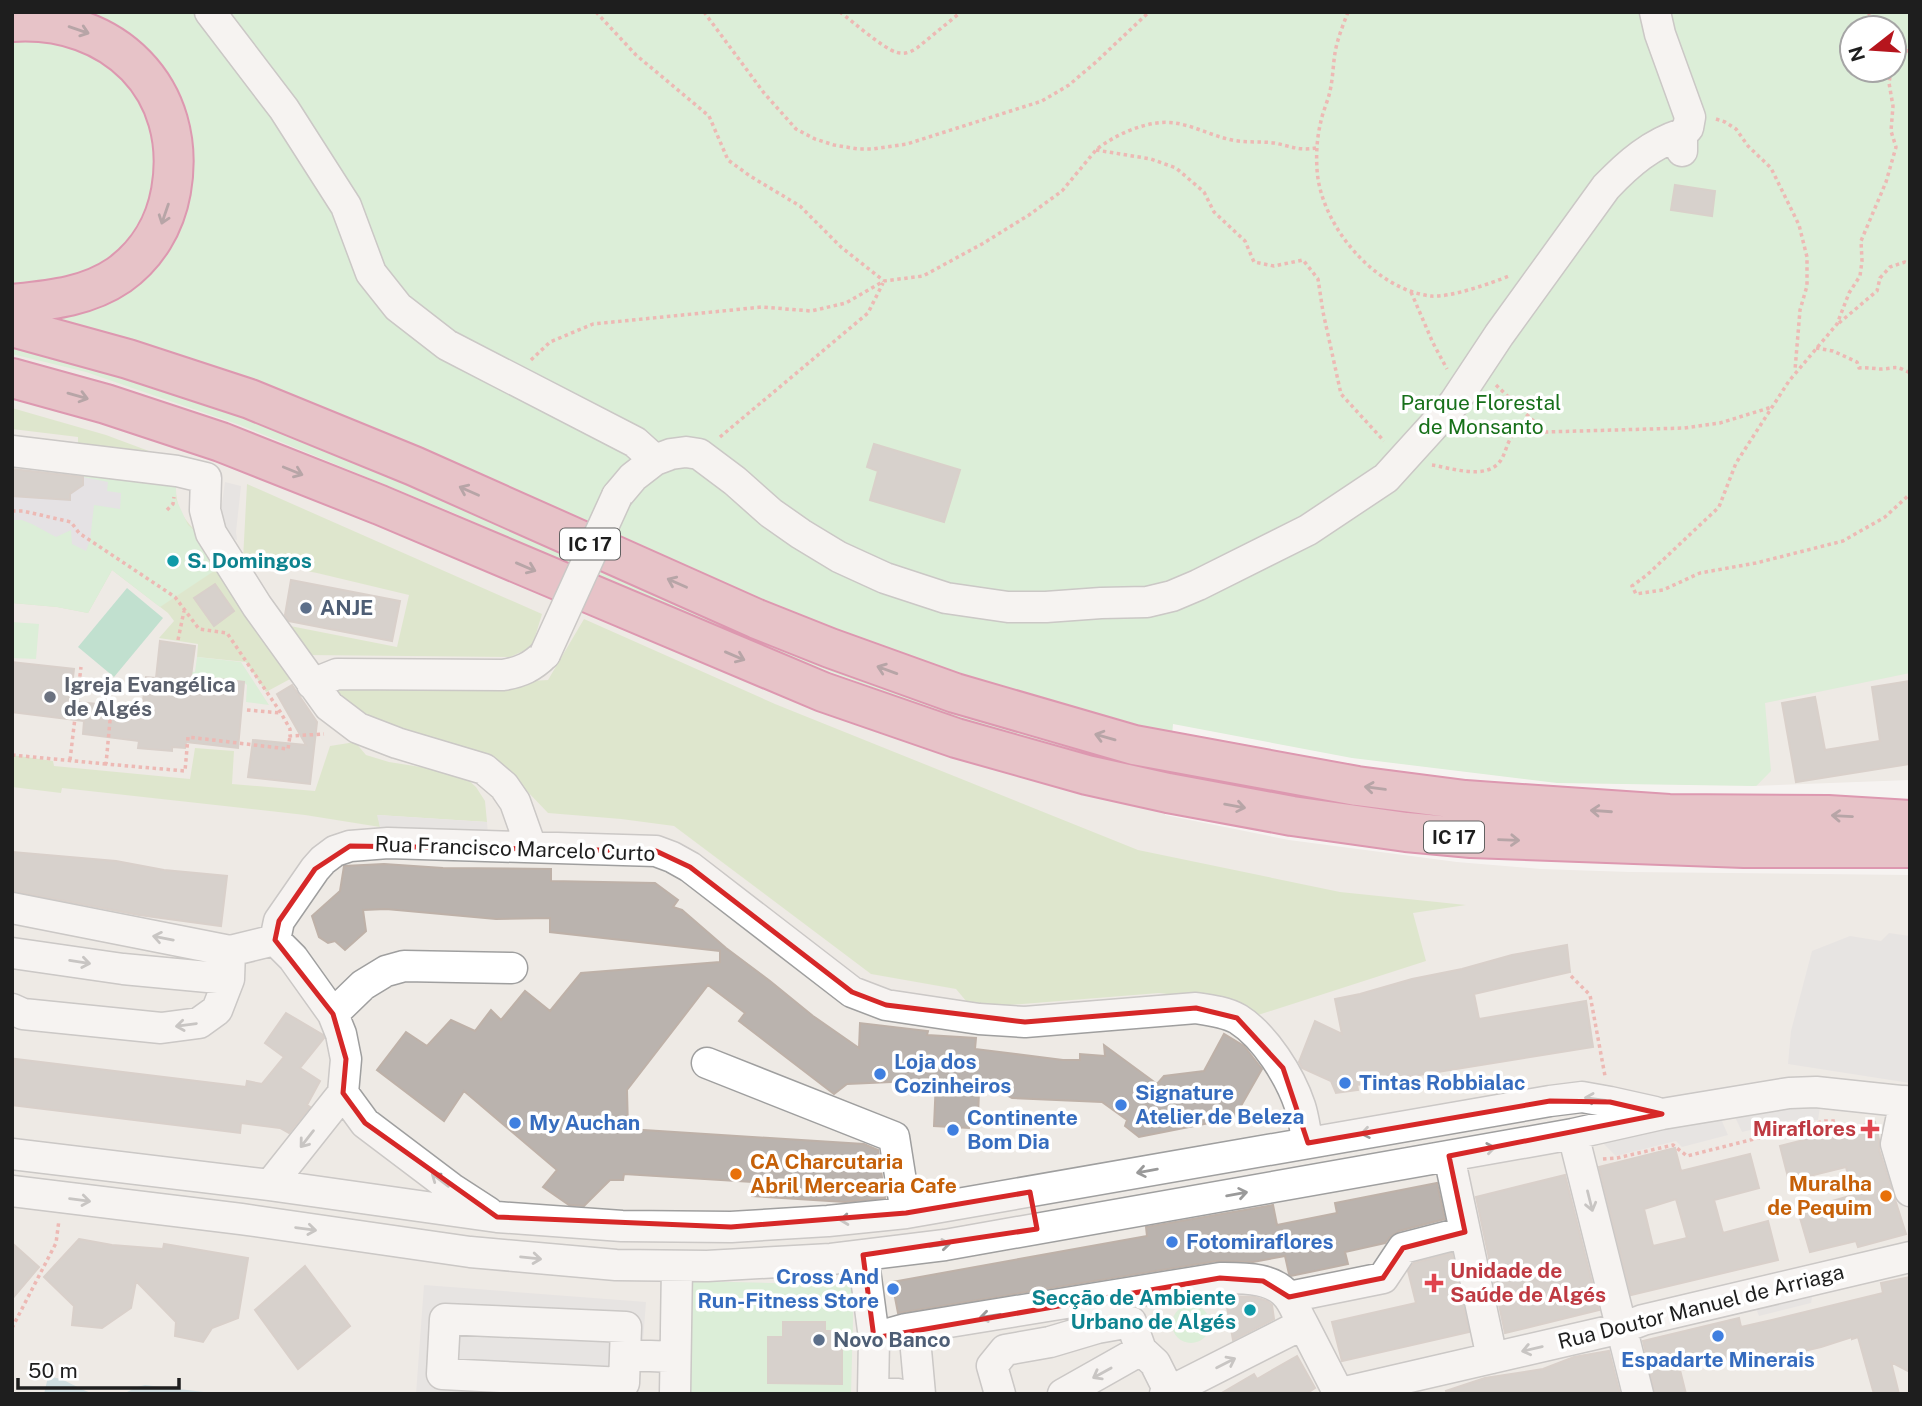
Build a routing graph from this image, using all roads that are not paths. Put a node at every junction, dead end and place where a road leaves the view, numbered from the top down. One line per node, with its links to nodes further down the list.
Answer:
1 (211, 12): 8 (street)
2 (1655, 12): 8 (street)
3 (12, 22): 4 (highway, one-way to 4)
4 (12, 304)
5 (12, 327): 10 (highway, IC 17, one-way to 5)
6 (12, 378): 12 (highway, IC 17, one-way to 12)
7 (12, 451): 9 (street)
8 (655, 460): 9 (street, bridge)
9 (312, 684): 11 (street)
10 (1910, 820)
11 (531, 847): 14 (street, Rua Francisco Marcelo Curto); 24 (street, Rua Francisco Marcelo Curto)
12 (1910, 848)
13 (12, 908): 16 (street, one-way to 13)
14 (275, 940): 16 (street); 19 (street)
15 (12, 953): 16 (street, one-way to 16)
16 (230, 965): 18 (street, one-way to 18)
17 (512, 968): 19 (street)
18 (12, 1009)
19 (333, 1014): 21 (street)
20 (707, 1063): 32 (street)
21 (343, 1093): 28 (street, one-way to 28); 33 (street, one-way to 21)
22 (1908, 1102): 23 (street); 30 (street)
23 (1662, 1114): 24 (street, one-way to 24); 25 (street)
24 (1308, 1143): 31 (street, one-way to 31)
25 (1576, 1148): 27 (street, one-way to 25); 42 (street, one-way to 42)
26 (12, 1154): 28 (street)
27 (1449, 1156): 34 (street, one-way to 27); 35 (street)
28 (270, 1185): 33 (street)
29 (12, 1191): 38 (street, one-way to 38)
30 (1910, 1191)
31 (1030, 1192): 32 (street); 34 (street)
32 (906, 1213): 33 (street, one-way to 33)
33 (498, 1217)
34 (1037, 1229): 36 (street, one-way to 34)
35 (1465, 1232): 39 (street); 47 (street)
36 (863, 1255): 38 (street); 43 (street)
37 (1910, 1257): 42 (street, Rua Doutor Manuel de Arriaga)
38 (677, 1266): 46 (street)
39 (1289, 1297): 40 (street); 41 (street, one-way to 41)
40 (1303, 1324): 48 (street, one-way to 40); 50 (street)
41 (914, 1328): 43 (street); 53 (street)
42 (1622, 1328): 47 (street, Rua Doutor Manuel de Arriaga, one-way to 47); 56 (street)
43 (874, 1338): 49 (street)
44 (1141, 1350): 48 (street); 54 (street); 55 (street, one-way to 55)
45 (625, 1355): 45 (street); 46 (street)
46 (675, 1357): 51 (street)
47 (1493, 1358): 50 (street, Rua Doutor Manuel de Arriaga)
48 (1167, 1392)
49 (873, 1393): 52 (street)
50 (1338, 1393)
51 (675, 1394)
52 (898, 1394)
53 (920, 1394)
54 (1000, 1394)
55 (1063, 1394)
56 (1638, 1394)

